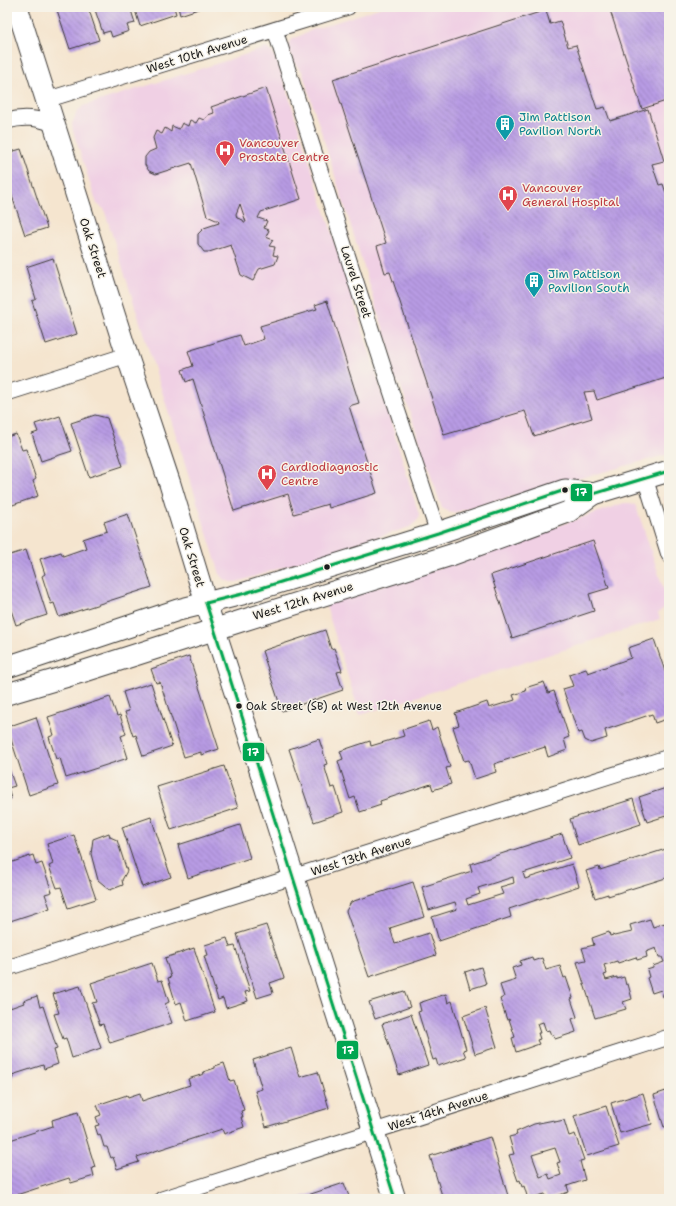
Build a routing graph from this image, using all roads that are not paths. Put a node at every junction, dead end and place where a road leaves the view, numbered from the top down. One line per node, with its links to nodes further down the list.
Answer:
1 (17, 7): 4 (street, Oak Street)
2 (348, 7): 3 (street, West 10th Avenue)
3 (275, 30): 4 (street, West 10th Avenue); 12 (street, Laurel Street)
4 (46, 100): 6 (street, Oak Street)
5 (7, 121): 6 (street)
6 (54, 124): 7 (street, Oak Street)
7 (127, 355): 8 (street); 14 (street, Oak Street)
8 (7, 393)
9 (669, 471): 10 (street, West 12th Avenue)
10 (645, 478): 11 (street, West 12th Avenue); 13 (street)
11 (593, 494): 12 (street, West 12th Avenue); 15 (street, West 12th Avenue)
12 (438, 533): 14 (street, West 12th Avenue)
13 (669, 555)
14 (206, 603): 15 (street, Oak Street); 16 (street, West 12th Avenue)
15 (214, 630): 17 (street, West 12th Avenue); 19 (street, Oak Street)
16 (7, 667)
17 (7, 694)
18 (669, 757): 19 (street, West 13th Avenue)
19 (294, 877): 20 (street, West 13th Avenue); 22 (street, Oak Street)
20 (7, 968)
21 (669, 1038): 22 (street, West 14th Avenue)
22 (373, 1131): 23 (street, West 14th Avenue); 24 (street, Oak Street)
23 (162, 1199)
24 (395, 1199)

